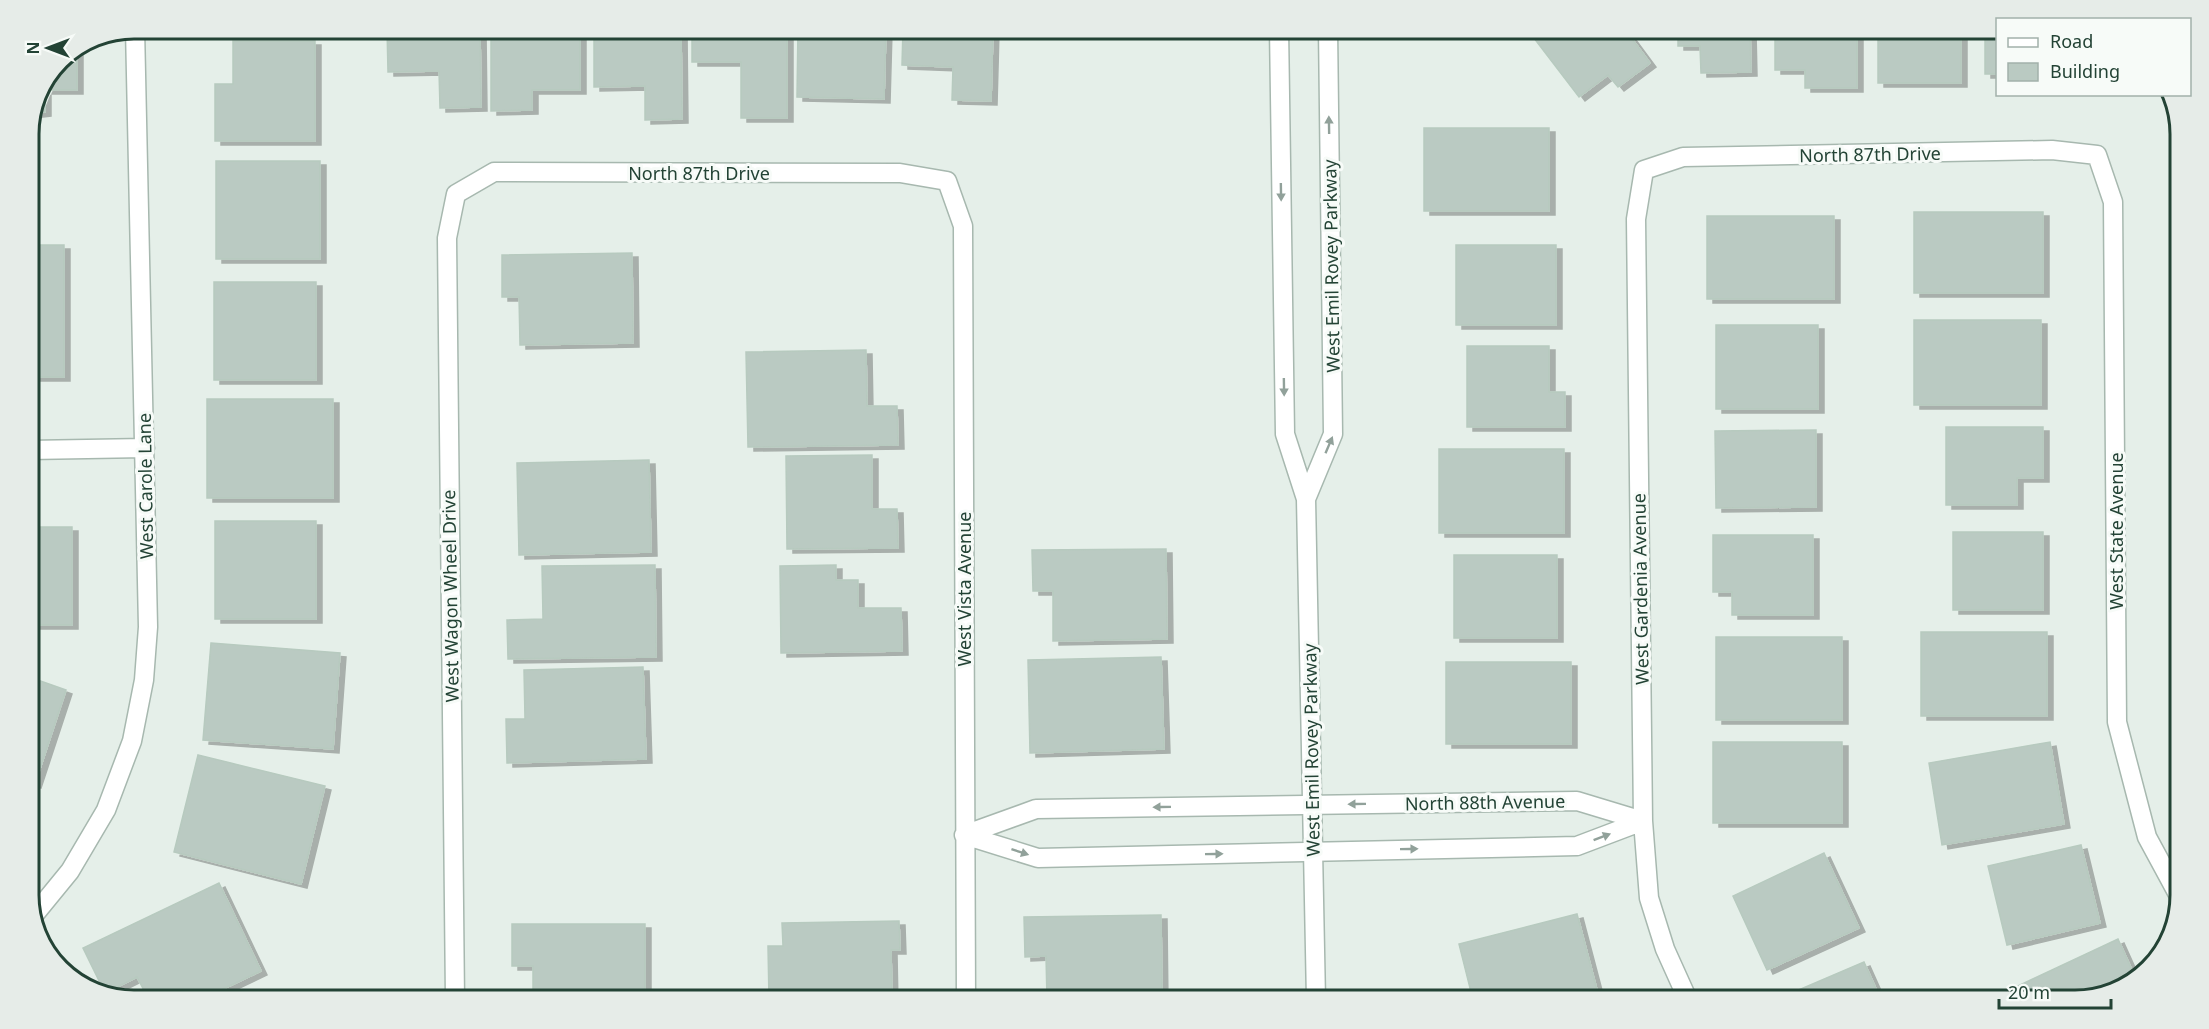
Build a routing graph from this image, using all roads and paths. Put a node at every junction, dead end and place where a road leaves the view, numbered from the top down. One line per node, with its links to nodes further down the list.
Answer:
1 (135, 39): 8 (street, West Carole Lane)
2 (1279, 39): 10 (street, West Emil Rovey Parkway, one-way to 10)
3 (1328, 39): 10 (street, West Emil Rovey Parkway, one-way to 3)
4 (2097, 155): 5 (street, North 87th Drive); 15 (street, West State Avenue)
5 (1644, 170): 12 (street, West Gardenia Avenue)
6 (947, 181): 7 (street, North 87th Drive); 13 (street, West Vista Avenue)
7 (456, 194): 17 (street, West Wagon Wheel Drive)
8 (145, 448): 9 (street); 16 (street, West Carole Lane)
9 (39, 450)
10 (1306, 499): 11 (street, West Emil Rovey Parkway)
11 (1313, 804): 12 (street, North 88th Avenue, one-way to 11); 13 (street, North 88th Avenue, one-way to 13); 14 (street, West Emil Rovey Parkway)
12 (1643, 821): 14 (street, one-way to 12); 20 (street, West Gardenia Avenue)
13 (964, 835): 14 (street, one-way to 14); 18 (street, West Vista Avenue)
14 (1313, 851): 19 (street, West Emil Rovey Parkway)
15 (2170, 880)
16 (40, 908)
17 (455, 990)
18 (966, 990)
19 (1316, 990)
20 (1683, 990)

